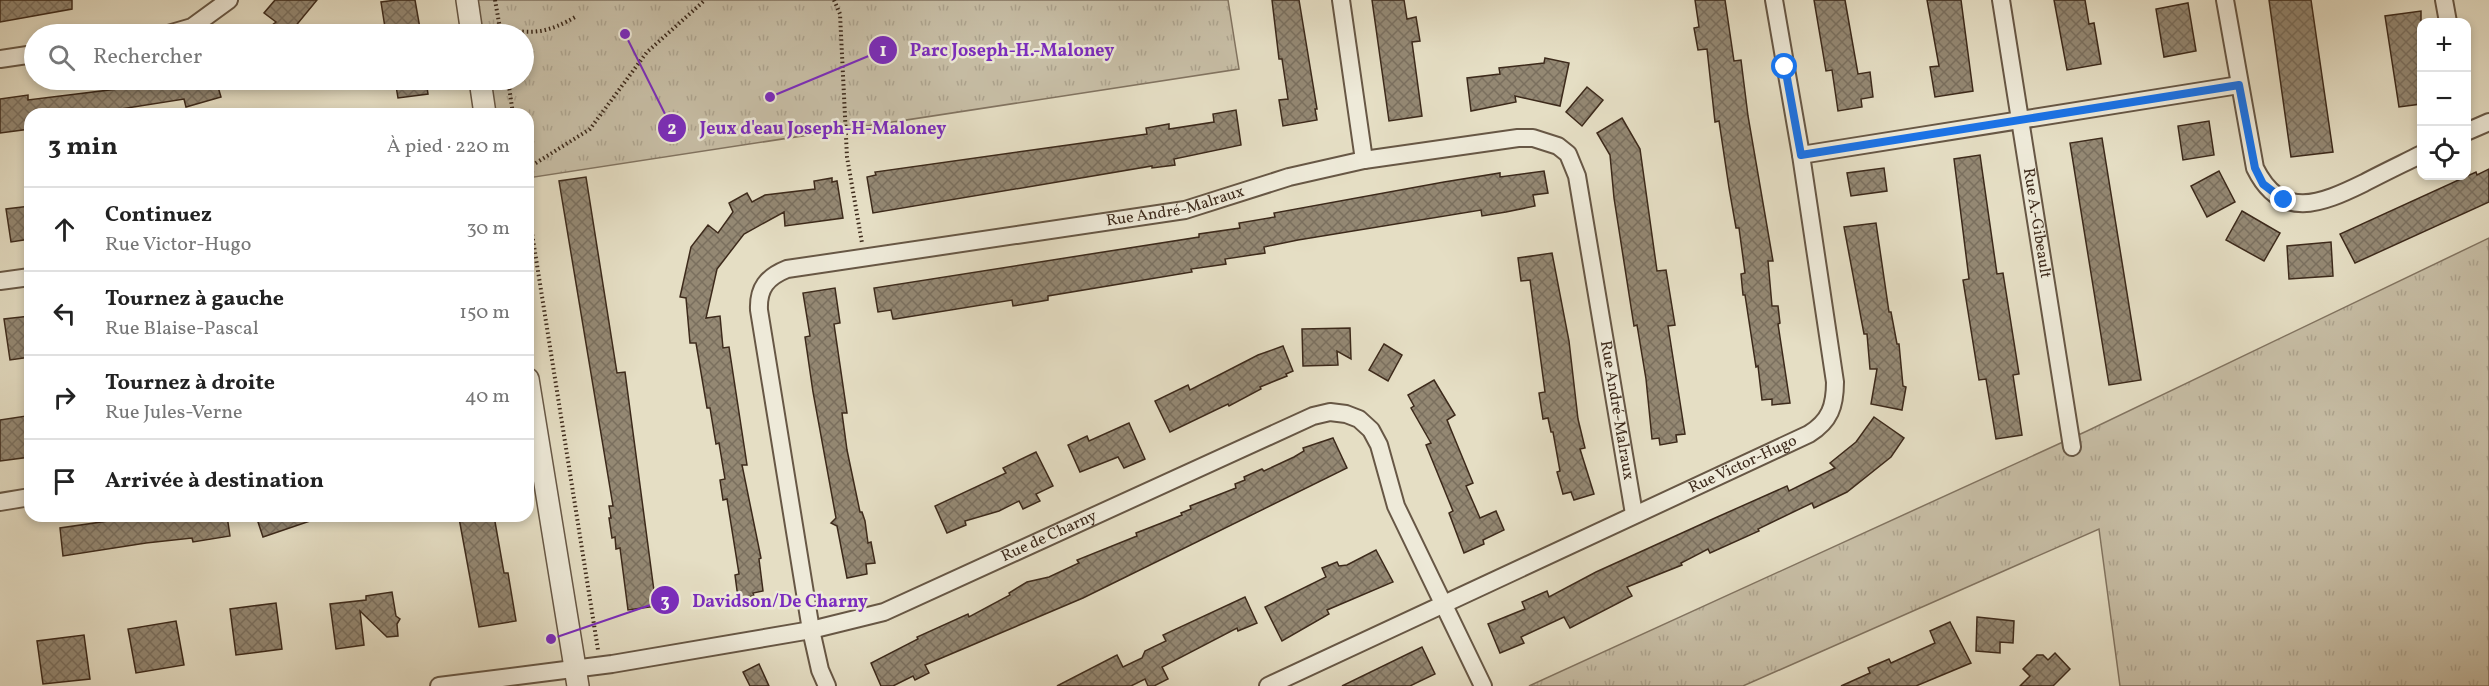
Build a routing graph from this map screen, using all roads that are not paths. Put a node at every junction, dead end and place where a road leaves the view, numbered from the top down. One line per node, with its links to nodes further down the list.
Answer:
1 (229, 0): 9 (street)
2 (467, 0): 10 (street)
3 (1341, 0): 21 (street)
4 (1774, 0): 19 (street, Rue Victor-Hugo)
5 (2001, 0): 16 (street, Rue A.-Gibeault)
6 (2225, 0): 13 (street)
7 (2444, 0): 8 (street)
8 (2447, 18)
9 (196, 24)
10 (471, 24)
11 (24, 55): 12 (street)
12 (0, 59)
13 (2239, 85): 16 (street); 20 (street)
14 (481, 90): 15 (street)
15 (484, 108)
16 (2020, 120): 19 (street); 25 (street, Rue A.-Gibeault)
17 (2489, 122): 18 (street)
18 (2471, 130)
19 (1801, 155): 28 (street, Rue Victor-Hugo)
20 (2417, 156)
21 (1364, 160): 28 (street, Rue André-Malraux); 30 (street, Rue André-Malraux)
22 (24, 278): 23 (street)
23 (0, 281)
24 (534, 416): 31 (street)
25 (2073, 447)
26 (24, 498): 27 (street)
27 (0, 502)
28 (1634, 514): 29 (street, Rue Victor-Hugo)
29 (1443, 604): 30 (street, Rue de Charny); 34 (street, Rue Victor-Hugo); 35 (street, Rue de Charny)
30 (811, 630): 31 (street, Rue de Charny); 33 (street)
31 (576, 678): 32 (street, Rue de Charny)
32 (439, 686)
33 (827, 686)
34 (1268, 686)
35 (1483, 686)

